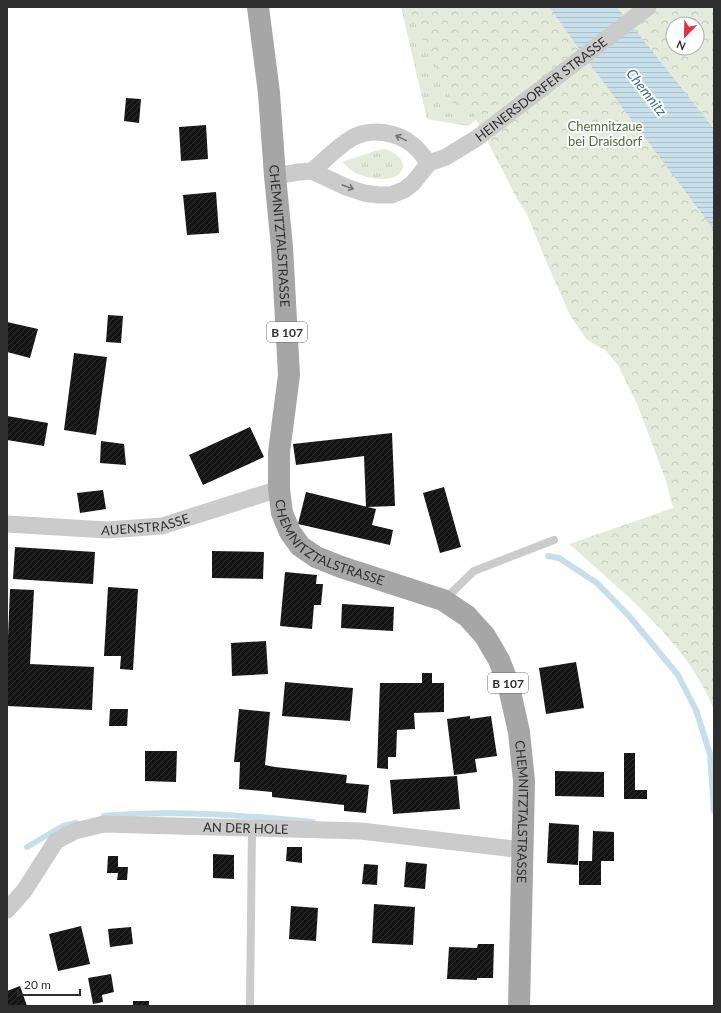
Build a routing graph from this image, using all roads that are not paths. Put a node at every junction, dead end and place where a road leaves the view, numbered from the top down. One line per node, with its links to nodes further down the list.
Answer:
1 (258, 7): 5 (main road, CHEMNITZTALSTRASSE / B 107)
2 (648, 7): 3 (street, HEINERSDORFER STRASSE)
3 (429, 163): 4 (street, one-way to 3); 4 (street, one-way to 4)
4 (312, 171): 5 (street)
5 (275, 176): 6 (main road, CHEMNITZTALSTRASSE / B 107)
6 (279, 489): 7 (street, AUENSTRASSE); 9 (main road, CHEMNITZTALSTRASSE / B 107)
7 (7, 524)
8 (554, 540): 9 (lane)
9 (443, 600): 11 (main road, CHEMNITZTALSTRASSE / B 107)
10 (252, 829): 11 (street, AN DER HOLE); 12 (street, AN DER HOLE); 13 (lane)
11 (523, 850): 14 (main road, CHEMNITZTALSTRASSE / B 107)
12 (7, 910)
13 (250, 1006)
14 (520, 1006)

